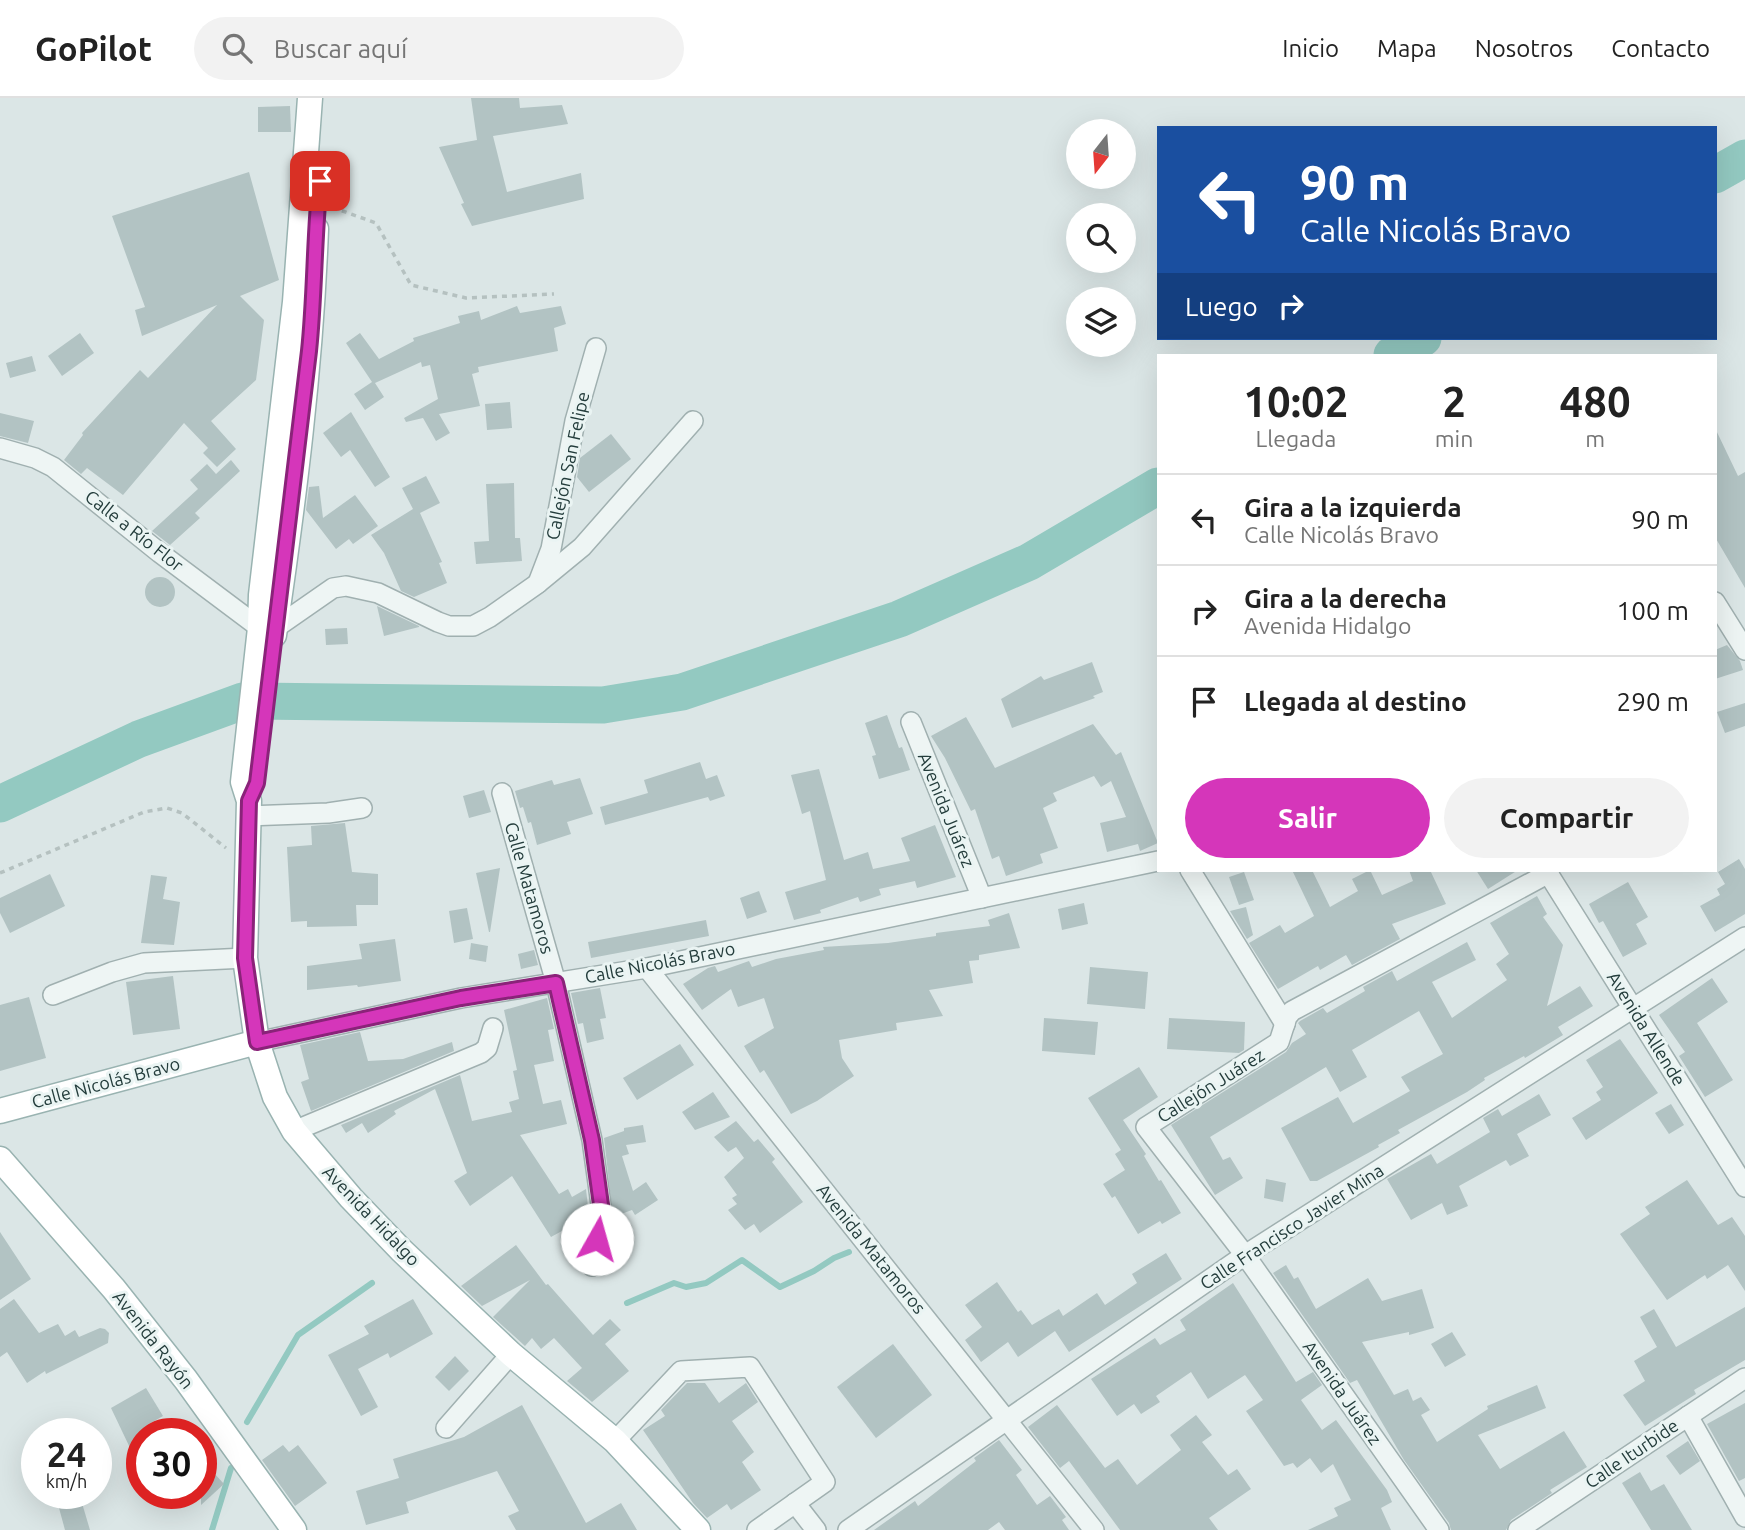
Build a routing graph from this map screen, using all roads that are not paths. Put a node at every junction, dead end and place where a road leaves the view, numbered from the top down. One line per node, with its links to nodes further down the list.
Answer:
1 (310, 98): 8 (main road, Avenida Hidalgo)
2 (327, 98): 8 (main road, Avenida Hidalgo)
3 (596, 348): 6 (street, Callejón San Felipe)
4 (693, 421): 6 (street)
5 (0, 448): 8 (street, Calle a Río Flor)
6 (537, 584): 8 (street)
7 (1717, 606): 9 (street)
8 (267, 629): 12 (main road, Avenida Hidalgo)
9 (1745, 650)
10 (911, 722): 18 (street, Avenida Juárez)
11 (502, 793): 22 (street, Calle Matamoros)
12 (249, 796): 13 (street); 20 (main road, Avenida Hidalgo)
13 (362, 808)
14 (1157, 861): 18 (street, Calle Nicolás Bravo)
15 (1191, 872): 25 (street)
16 (1546, 872): 25 (street, Callejón Juárez)
17 (1549, 872): 24 (street, Avenida Allende)
18 (982, 898): 21 (street, Calle Nicolás Bravo)
19 (1745, 937): 24 (street, Calle Francisco Javier Mina)
20 (245, 958): 23 (street); 27 (main road, Avenida Hidalgo)
21 (647, 968): 22 (street, Calle Nicolás Bravo); 37 (street, Avenida Matamoros)
22 (556, 983): 27 (street, Calle Nicolás Bravo); 33 (street, Calle Matamoros)
23 (53, 995)
24 (1633, 1009): 31 (street, Avenida Allende); 32 (street, Calle Francisco Javier Mina)
25 (1285, 1024): 32 (street, Callejón Juárez)
26 (493, 1028): 29 (street)
27 (257, 1042): 28 (main road, Calle Nicolás Bravo); 29 (main road, Avenida Hidalgo)
28 (0, 1111)
29 (294, 1130): 34 (main road, Avenida Hidalgo)
30 (0, 1159): 42 (main road, Avenida Rayón)
31 (1745, 1187)
32 (1245, 1255): 37 (street, Calle Francisco Javier Mina); 48 (street, Avenida Juárez)
33 (592, 1266)
34 (511, 1353): 38 (street); 39 (main road, Avenida Hidalgo)
35 (1745, 1378): 36 (street, Calle Iturbide)
36 (1688, 1416): 41 (street); 49 (street, Calle Iturbide)
37 (1006, 1419): 46 (street, Calle Francisco Javier Mina); 47 (street, Avenida Matamoros)
38 (446, 1428)
39 (615, 1441): 40 (street); 43 (main road, Avenida Hidalgo)
40 (795, 1503): 44 (street); 45 (street)
41 (1745, 1517)
42 (294, 1530)
43 (698, 1530)
44 (757, 1530)
45 (816, 1530)
46 (848, 1530)
47 (1094, 1530)
48 (1438, 1530)
49 (1518, 1530)

